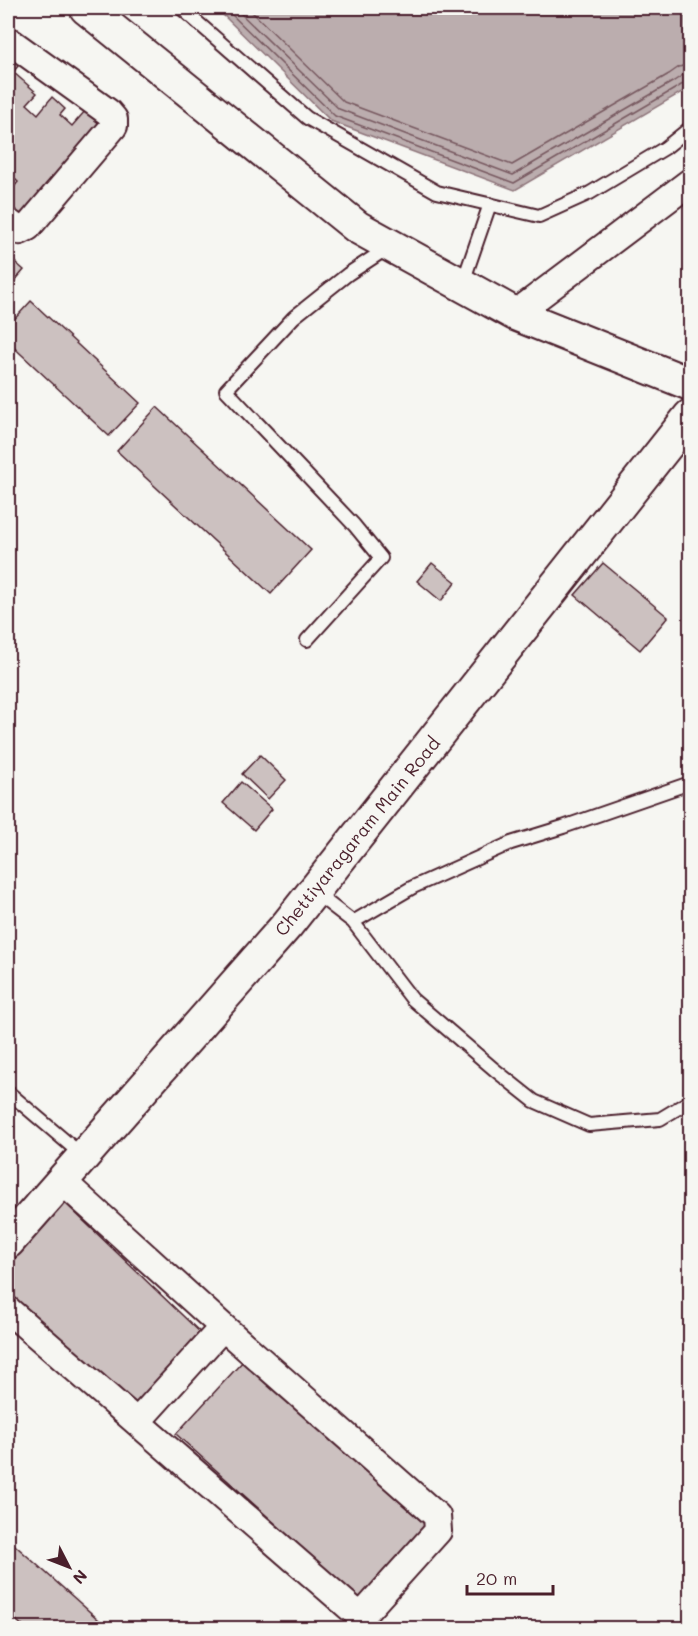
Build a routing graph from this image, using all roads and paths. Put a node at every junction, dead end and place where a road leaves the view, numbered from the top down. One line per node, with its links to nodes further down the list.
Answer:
1 (86, 8): 8 (street)
2 (181, 8): 6 (lane)
3 (8, 40): 7 (street)
4 (690, 128): 6 (lane)
5 (690, 182): 10 (street)
6 (490, 204): 9 (lane)
7 (8, 222)
8 (391, 246): 9 (street); 13 (lane)
9 (462, 285): 10 (street)
10 (515, 314): 11 (street)
11 (690, 384)
12 (690, 416): 15 (street, Chettiyaragaram Main Road)
13 (307, 640)
14 (690, 783): 16 (lane)
15 (314, 892): 16 (lane); 19 (street, Chettiyaragaram Main Road)
16 (353, 922): 18 (lane)
17 (8, 1092): 19 (lane)
18 (690, 1101)
19 (84, 1156): 20 (street, Chettiyaragaram Main Road)
20 (62, 1181): 21 (street, Chettiyaragaram Main Road); 23 (street)
21 (8, 1242)
22 (8, 1310): 24 (street)
23 (223, 1326): 24 (street); 24 (street)
24 (137, 1422)

